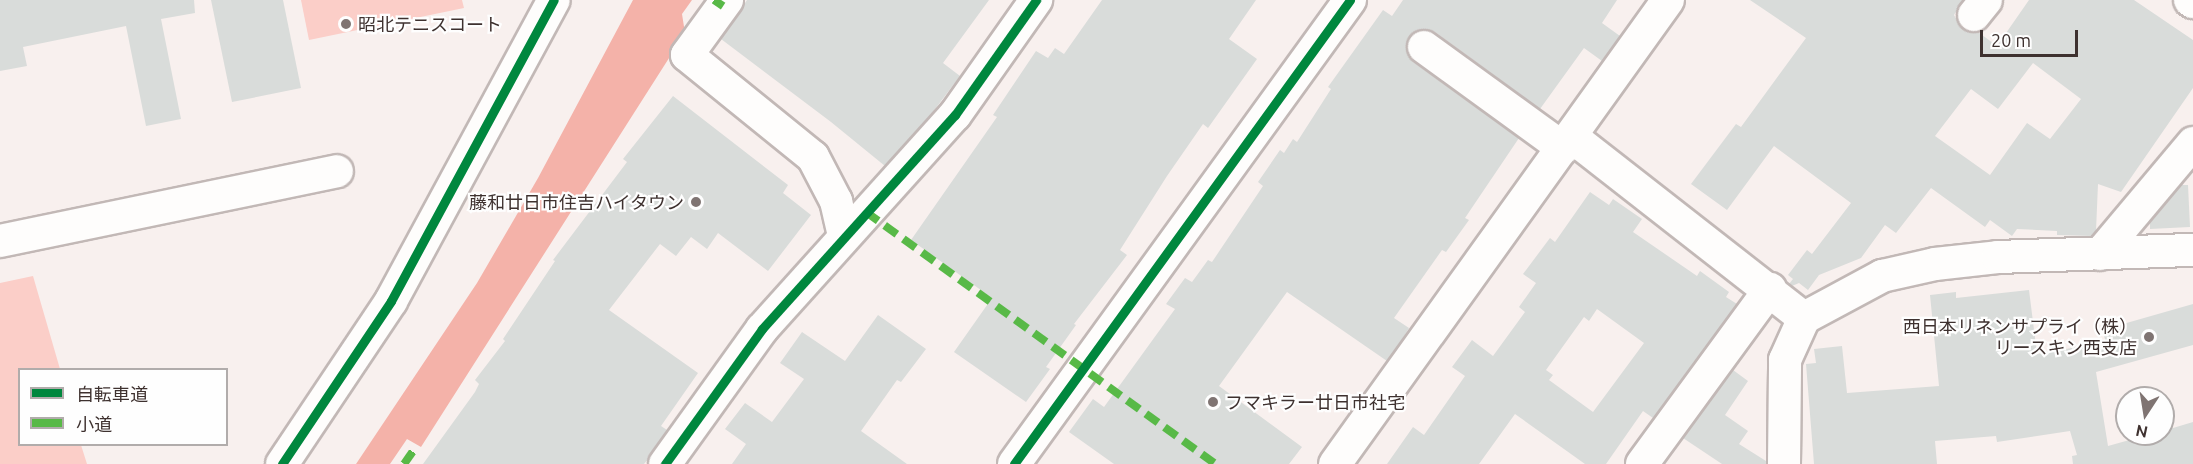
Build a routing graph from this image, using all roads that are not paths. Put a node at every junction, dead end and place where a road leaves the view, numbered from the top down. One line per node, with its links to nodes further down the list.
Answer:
1 (554, 0): 16 (street)
2 (727, 0): 10 (street)
3 (1036, 0): 10 (street)
4 (1350, 0): 18 (street)
5 (1668, 0): 7 (street)
6 (1424, 47): 7 (street)
7 (1567, 142): 14 (street); 19 (street)
8 (2193, 143): 13 (street)
9 (337, 171): 11 (street)
10 (844, 236): 17 (street)
11 (0, 241)
12 (2193, 250): 13 (street)
13 (2100, 254): 15 (street)
14 (1770, 289): 15 (street); 20 (street)
15 (1804, 318): 21 (street)
16 (282, 464)
17 (665, 464)
18 (1014, 464)
19 (1335, 464)
20 (1642, 464)
21 (1784, 464)

